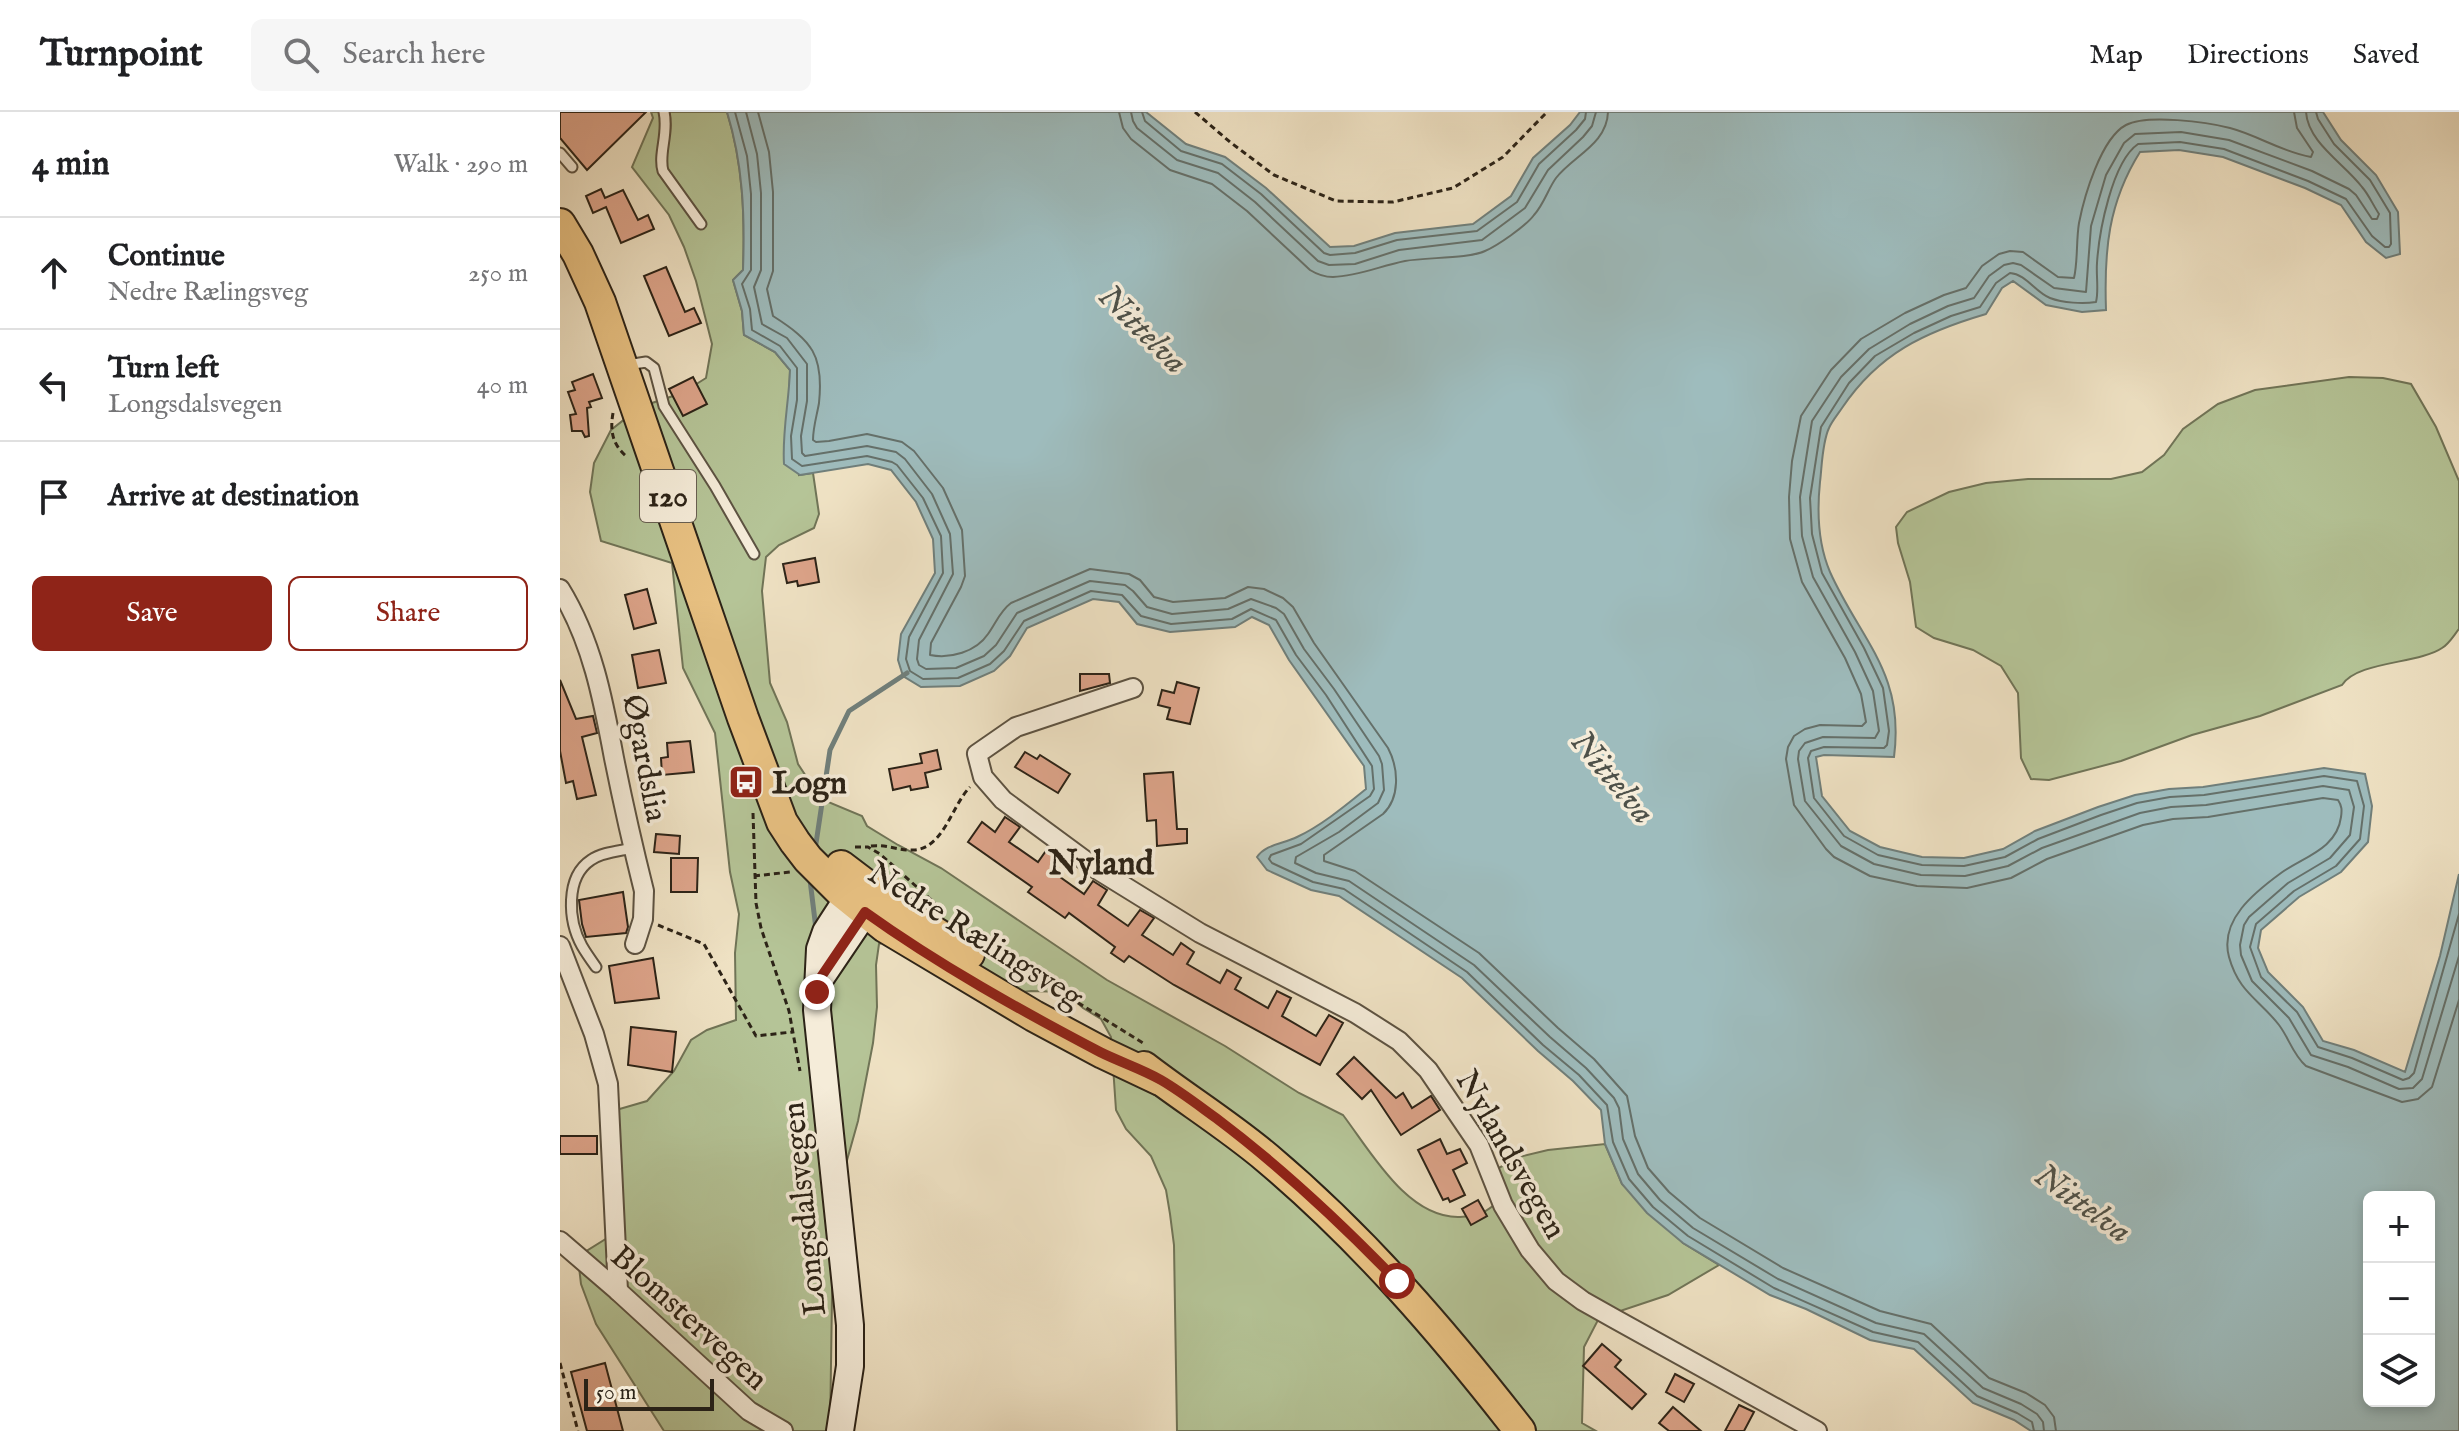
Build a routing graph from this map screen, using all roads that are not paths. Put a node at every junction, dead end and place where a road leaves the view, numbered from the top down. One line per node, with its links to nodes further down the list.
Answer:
1 (664, 112): 5 (lane)
2 (560, 153): 3 (lane)
3 (572, 167)
4 (560, 224): 6 (main road, Nedre Rælingsveg / 120)
5 (701, 224)
6 (624, 366): 7 (lane); 11 (main road, Nedre Rælingsveg / 120)
7 (754, 554)
8 (560, 589): 10 (street, Øgardslia)
9 (1133, 688): 20 (street, Nylandsvegen)
10 (633, 848): 12 (street, Øgardslia); 14 (lane)
11 (860, 899): 18 (main road, Longsdalsvegen); 19 (main road, Nedre Rælingsveg / 120)
12 (635, 944)
13 (560, 946): 16 (street)
14 (596, 967)
15 (560, 1241): 16 (street, Blomstervegen)
16 (618, 1291): 17 (street, Blomstervegen)
17 (783, 1431)
18 (840, 1431)
19 (1520, 1431)
20 (1817, 1431)

